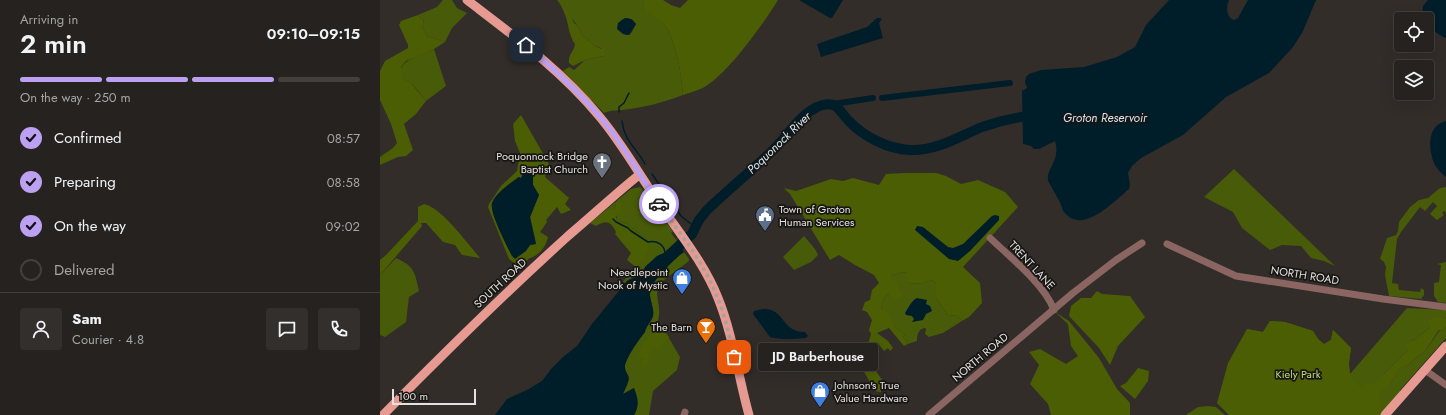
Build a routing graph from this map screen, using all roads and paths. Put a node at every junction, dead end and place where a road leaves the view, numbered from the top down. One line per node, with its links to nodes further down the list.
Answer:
1 (467, 0): 2 (main road)
2 (640, 175): 11 (main road, SOUTH ROAD); 12 (main road)
3 (990, 238): 7 (street, TRENT LANE)
4 (1142, 243): 7 (street, NORTH ROAD)
5 (1166, 244): 6 (street, NORTH ROAD)
6 (1446, 307)
7 (1054, 310): 13 (street, NORTH ROAD)
8 (1446, 346): 9 (main road)
9 (1424, 370): 10 (street); 14 (main road)
10 (1446, 385)
11 (383, 415)
12 (749, 415)
13 (929, 415)
14 (1385, 415)

